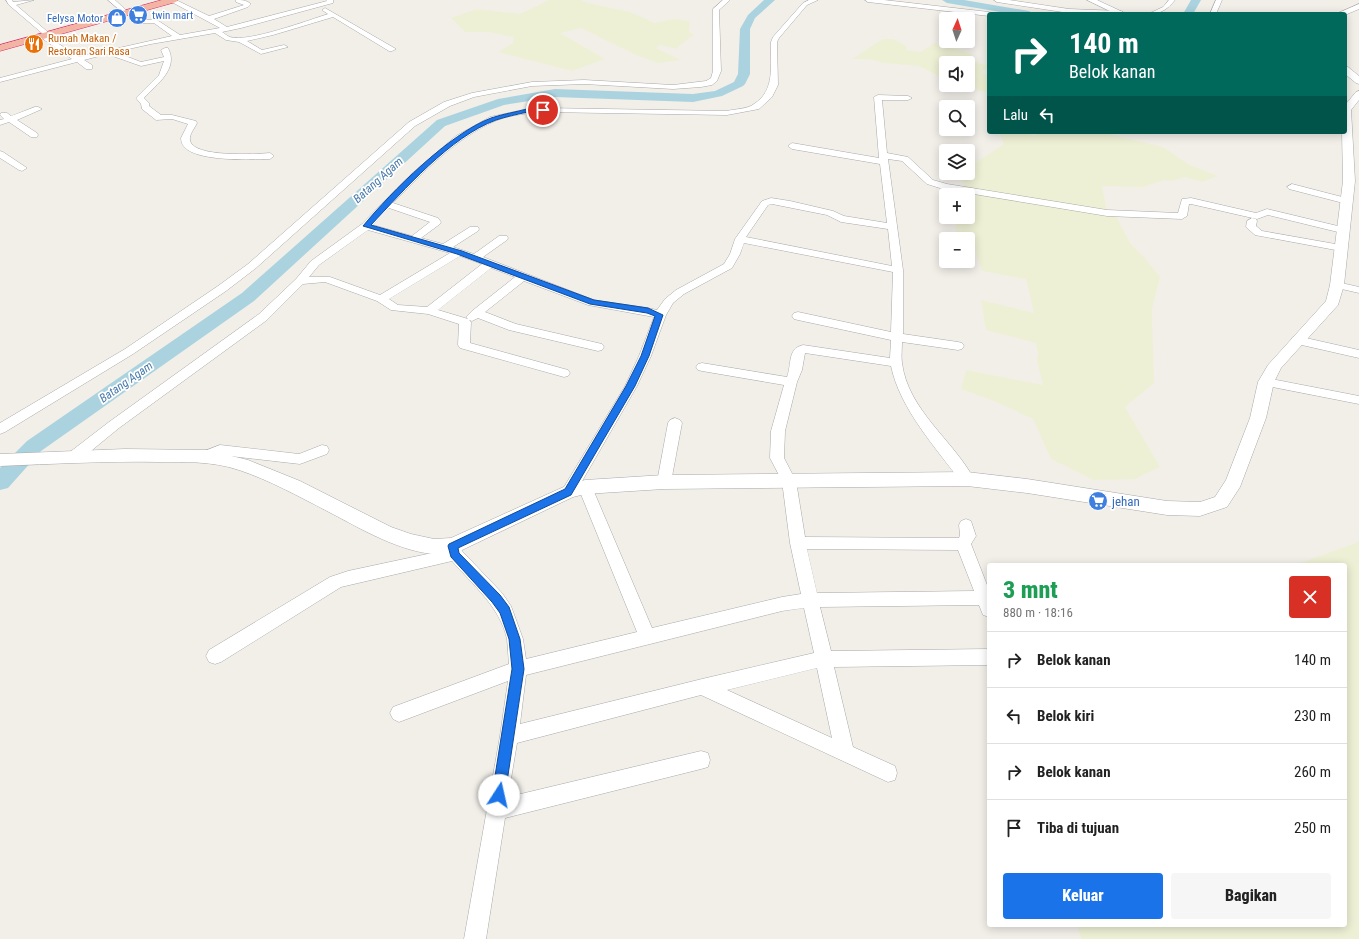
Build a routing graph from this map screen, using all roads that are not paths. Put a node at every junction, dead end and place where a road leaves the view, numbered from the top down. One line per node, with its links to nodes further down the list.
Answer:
1 (31, 0): 14 (street)
2 (111, 0): 18 (street)
3 (172, 0): 15 (highway); 26 (street)
4 (241, 0): 26 (street)
5 (339, 0): 13 (street)
6 (727, 0): 96 (street)
7 (815, 0): 58 (street)
8 (868, 0): 24 (street)
9 (997, 0): 19 (street)
10 (1091, 0): 20 (street)
11 (1172, 0): 21 (street)
12 (1219, 0): 22 (street)
13 (330, 1): 16 (street)
14 (10, 2): 29 (street)
15 (156, 3): 18 (highway)
16 (317, 5): 25 (street); 27 (street)
17 (1359, 6): 23 (street)
18 (126, 12): 29 (highway); 30 (street)
19 (1096, 12)
20 (1120, 12)
21 (1156, 12)
22 (1214, 12)
23 (1345, 12)
24 (987, 14)
25 (333, 15): 32 (street); 35 (street)
26 (208, 18): 27 (street)
27 (226, 29): 28 (street)
28 (216, 31): 30 (street); 32 (street)
29 (44, 35): 33 (highway); 38 (street)
30 (178, 37): 31 (street)
31 (152, 40): 36 (street); 37 (street)
32 (241, 40): 34 (street)
33 (0, 47)
34 (284, 47)
35 (392, 49)
36 (107, 52): 37 (street); 38 (street)
37 (168, 58): 54 (street)
38 (77, 59): 39 (street); 41 (street)
39 (89, 67)
40 (1347, 71): 42 (street)
41 (0, 80)
42 (1359, 81)
43 (1359, 94): 45 (street)
44 (908, 98): 55 (street)
45 (1347, 108)
46 (38, 109): 48 (street)
47 (0, 114): 48 (street)
48 (9, 120): 49 (street); 50 (street)
49 (0, 123)
50 (34, 134)
51 (1347, 134): 59 (street)
52 (792, 146): 55 (street)
53 (0, 154): 56 (street)
54 (270, 156)
55 (884, 159): 62 (street); 64 (street)
56 (22, 168)
57 (1292, 187): 59 (street)
58 (387, 204): 61 (street); 67 (street)
59 (1351, 209): 64 (street)
60 (1252, 221): 69 (street)
61 (366, 226): 67 (street); 75 (street)
62 (893, 227): 66 (street); 73 (street)
63 (474, 229): 68 (street)
64 (1342, 230): 69 (street)
65 (502, 238): 71 (street)
66 (740, 239): 73 (street); 81 (street)
67 (413, 240): 68 (street)
68 (445, 248): 70 (street)
69 (1341, 248): 76 (street)
70 (460, 252): 71 (street); 78 (street)
71 (475, 258): 72 (street)
72 (489, 264): 74 (street); 79 (street)
73 (898, 270): 84 (street)
74 (522, 277): 80 (street); 81 (street)
75 (300, 282): 78 (street); 99 (street)
76 (1337, 285): 77 (street); 85 (street)
77 (1359, 290)
78 (381, 299): 79 (street)
79 (429, 311): 83 (street)
80 (476, 313): 83 (street); 87 (street)
81 (660, 315): 105 (street)
82 (798, 316): 84 (street)
83 (465, 322): 91 (street)
84 (895, 337): 86 (street); 89 (street)
85 (1297, 340): 88 (street); 93 (street)
86 (958, 346)
87 (598, 347)
88 (1359, 354)
89 (896, 363): 92 (street); 101 (street)
90 (702, 367): 92 (street)
91 (564, 373)
92 (791, 382): 102 (street)
93 (1266, 382): 94 (street); 101 (street)
94 (1359, 400)
95 (675, 423): 103 (street)
96 (0, 429)
97 (322, 450): 98 (street)
98 (207, 456): 99 (street); 109 (street)
99 (69, 457): 100 (street)
100 (0, 460)
101 (966, 479): 102 (street)
102 (789, 481): 103 (street); 107 (street)
103 (664, 482): 104 (street)
104 (585, 487): 105 (street); 112 (street)
105 (568, 492): 109 (street)
106 (966, 524): 108 (street)
107 (798, 543): 108 (street); 110 (street)
108 (963, 544): 111 (street)
109 (454, 550): 113 (street); 116 (street)
110 (811, 600): 111 (street); 112 (street); 115 (street)
111 (987, 602)
112 (648, 638): 116 (street)
113 (215, 656)
114 (987, 657): 115 (street)
115 (824, 659): 117 (street); 120 (street)
116 (518, 669): 118 (street); 119 (street)
117 (702, 687): 119 (street); 120 (street)
118 (399, 713)
119 (509, 736): 123 (street)
120 (845, 753): 122 (street)
121 (701, 760): 123 (street)
122 (888, 774)
123 (496, 810): 124 (street)
124 (475, 939)

